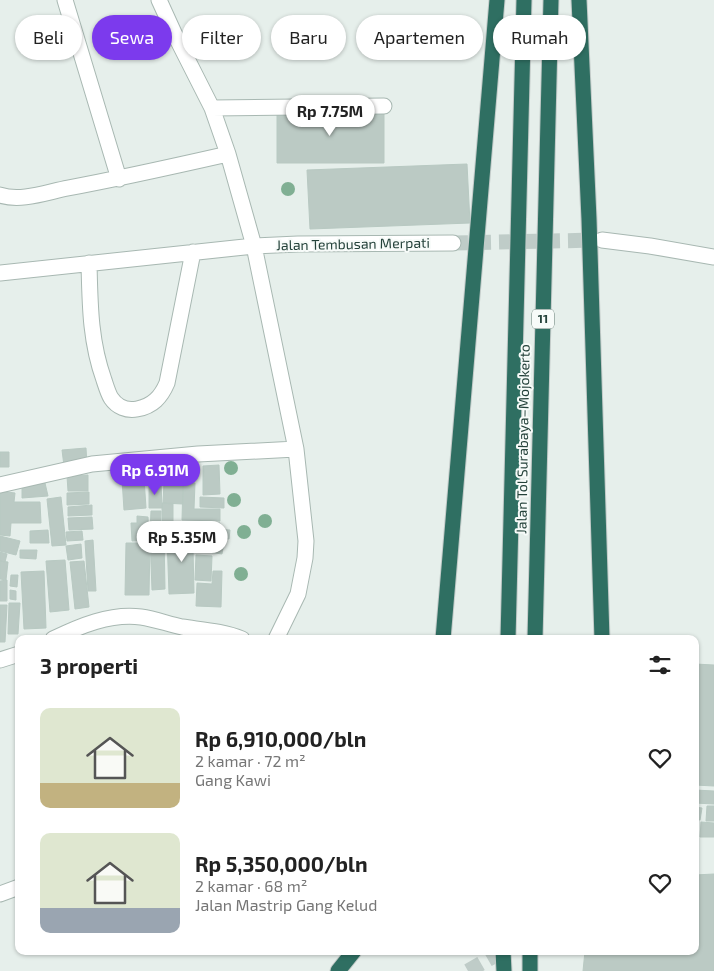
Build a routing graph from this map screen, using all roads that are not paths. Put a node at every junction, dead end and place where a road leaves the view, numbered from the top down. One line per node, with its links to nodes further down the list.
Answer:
1 (65, 0): 10 (street)
2 (159, 0): 8 (street)
3 (497, 0): 24 (highway)
4 (524, 0): 25 (highway, Jalan Tol Surabaya–Mojokerto / 11)
5 (551, 0): 26 (highway, Jalan Tol Surabaya–Mojokerto / 11)
6 (579, 0): 27 (highway)
7 (384, 106): 8 (street)
8 (212, 108): 9 (street)
9 (228, 154): 10 (street); 14 (street)
10 (119, 179): 11 (street)
11 (0, 195)
12 (602, 240): 16 (street)
13 (453, 243): 14 (street, Jalan Tembusan Merpati)
14 (254, 246): 15 (street, Jalan Tembusan Merpati); 19 (street)
15 (193, 252): 17 (street, Jalan Tembusan Merpati); 17 (street)
16 (714, 257)
17 (89, 263): 18 (street, Jalan Tembusan Merpati)
18 (0, 273)
19 (296, 449): 20 (street); 23 (street)
20 (0, 485)
21 (62, 635): 22 (street)
22 (234, 635)
23 (278, 635)
24 (444, 635)
25 (508, 635)
26 (535, 635)
27 (602, 635)
28 (15, 655): 29 (street)
29 (0, 660)
30 (15, 888): 31 (street)
31 (0, 894)
32 (351, 955): 35 (highway)
33 (503, 955): 36 (highway)
34 (530, 955): 37 (highway)
35 (338, 971)
36 (504, 971)
37 (530, 971)

